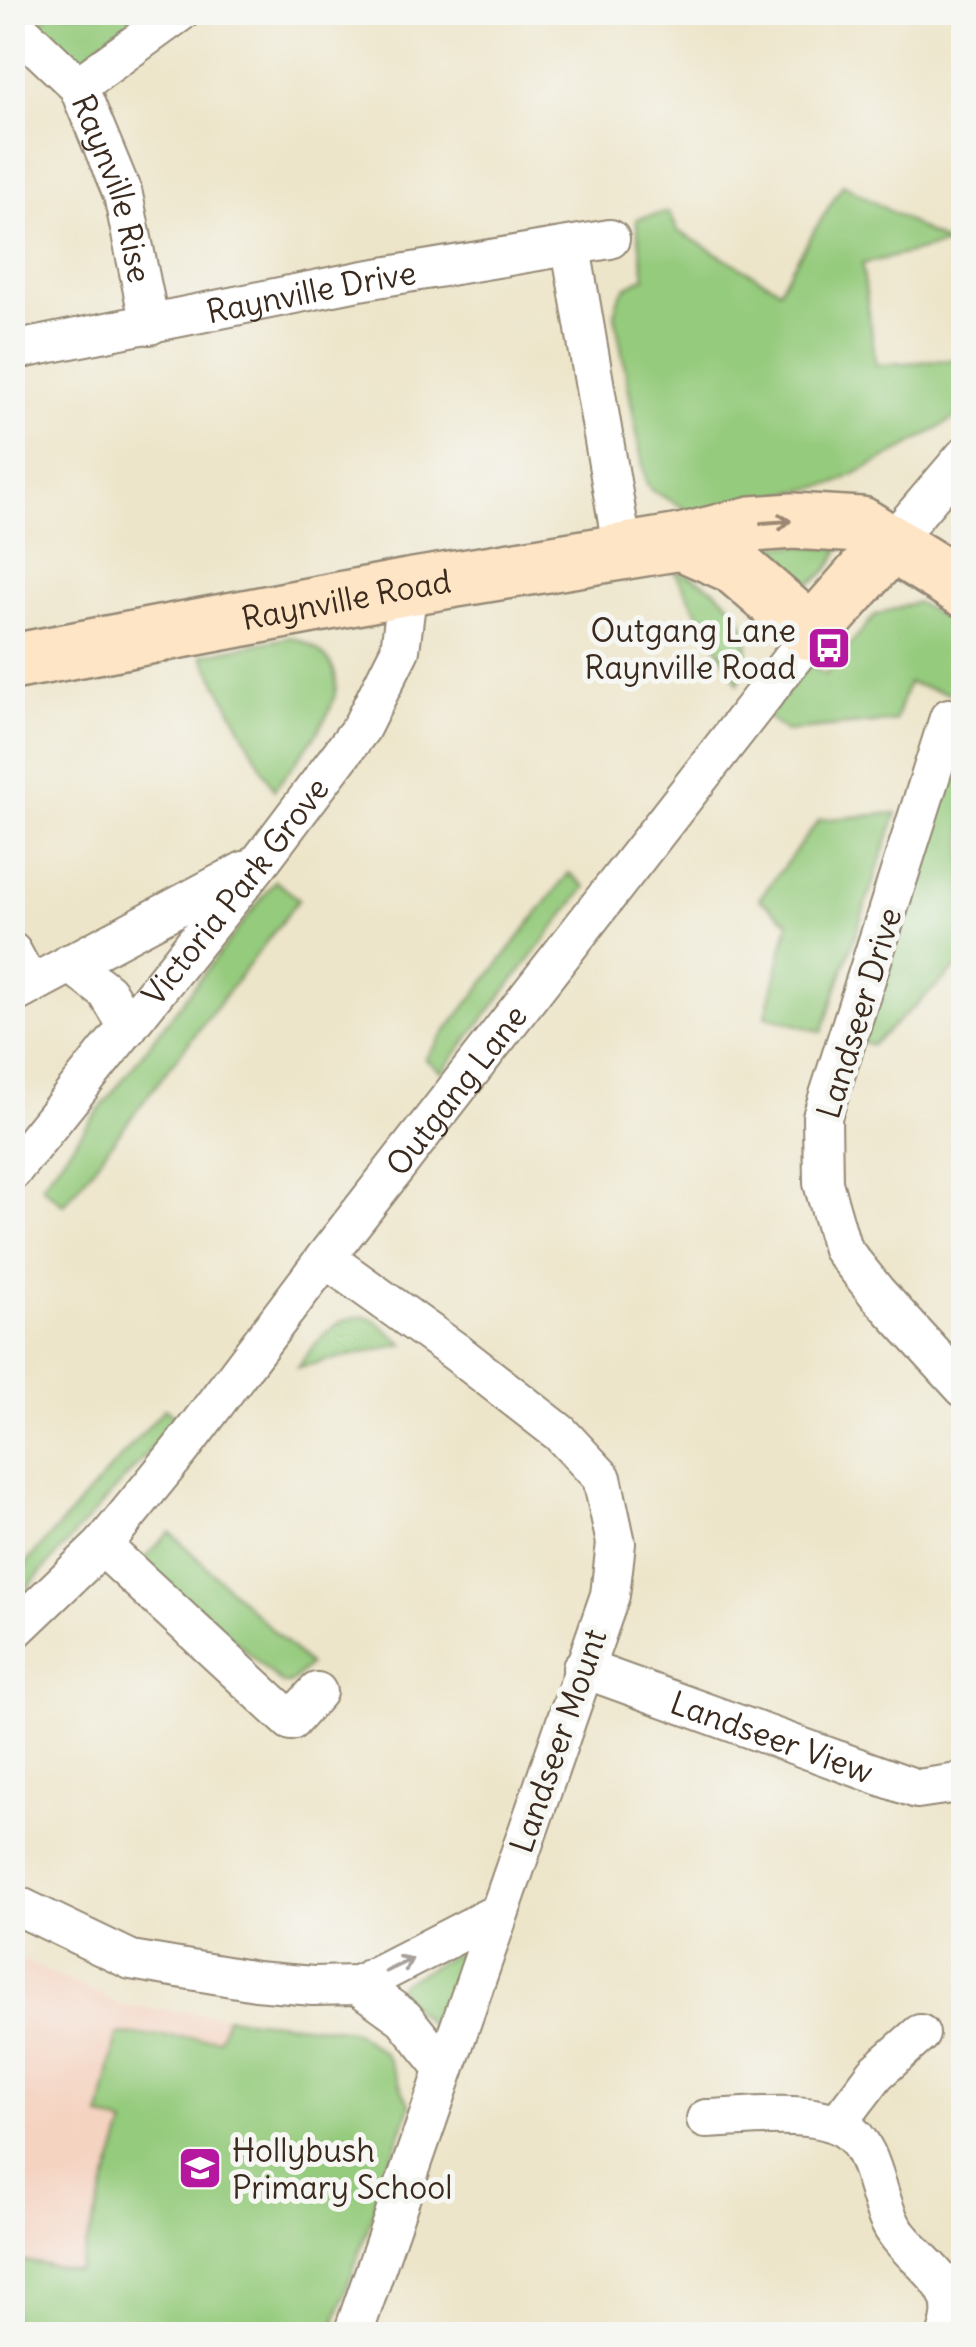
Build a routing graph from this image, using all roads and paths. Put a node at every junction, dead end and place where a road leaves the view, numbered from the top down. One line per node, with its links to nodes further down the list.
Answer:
1 (180, 12): 3 (street)
2 (12, 23): 3 (street, Raynville Rise)
3 (78, 86): 6 (street, Raynville Rise)
4 (610, 239): 5 (street, Raynville Drive)
5 (570, 247): 6 (street, Raynville Drive); 11 (street)
6 (150, 325): 7 (street, Raynville Drive)
7 (12, 351)
8 (964, 457): 10 (street)
9 (681, 542): 10 (street, Raynville Road, one-way to 10); 11 (street, Raynville Road); 14 (street)
10 (891, 543): 13 (street, Raynville Road); 14 (street)
11 (623, 552): 12 (street, Raynville Road)
12 (408, 587): 15 (street, Raynville Road); 17 (street, Victoria Park Grove)
13 (964, 589)
14 (812, 633): 23 (street, Outgang Lane)
15 (12, 662)
16 (949, 718): 24 (street, Landseer Drive)
17 (259, 864): 19 (street); 21 (street, Victoria Park Grove)
18 (12, 952): 20 (street)
19 (70, 963): 20 (street); 21 (street)
20 (22, 990)
21 (128, 1027): 22 (street, Victoria Park Grove)
22 (12, 1171)
23 (325, 1258): 25 (street, Outgang Lane); 27 (street, Landseer Mount)
24 (960, 1377)
25 (102, 1546): 26 (street, Outgang Lane); 28 (street)
26 (12, 1632)
27 (582, 1668): 29 (street, Landseer View); 31 (street, Landseer Mount)
28 (317, 1692)
29 (964, 1779)
30 (12, 1903): 32 (street)
31 (498, 1913): 32 (street, one-way to 31); 34 (street, Landseer Mount)
32 (358, 1984): 34 (street)
33 (920, 2034): 36 (street)
34 (445, 2069): 37 (street, Landseer Mount)
35 (706, 2119): 36 (street)
36 (837, 2124): 38 (street)
37 (353, 2334)
38 (947, 2334)

